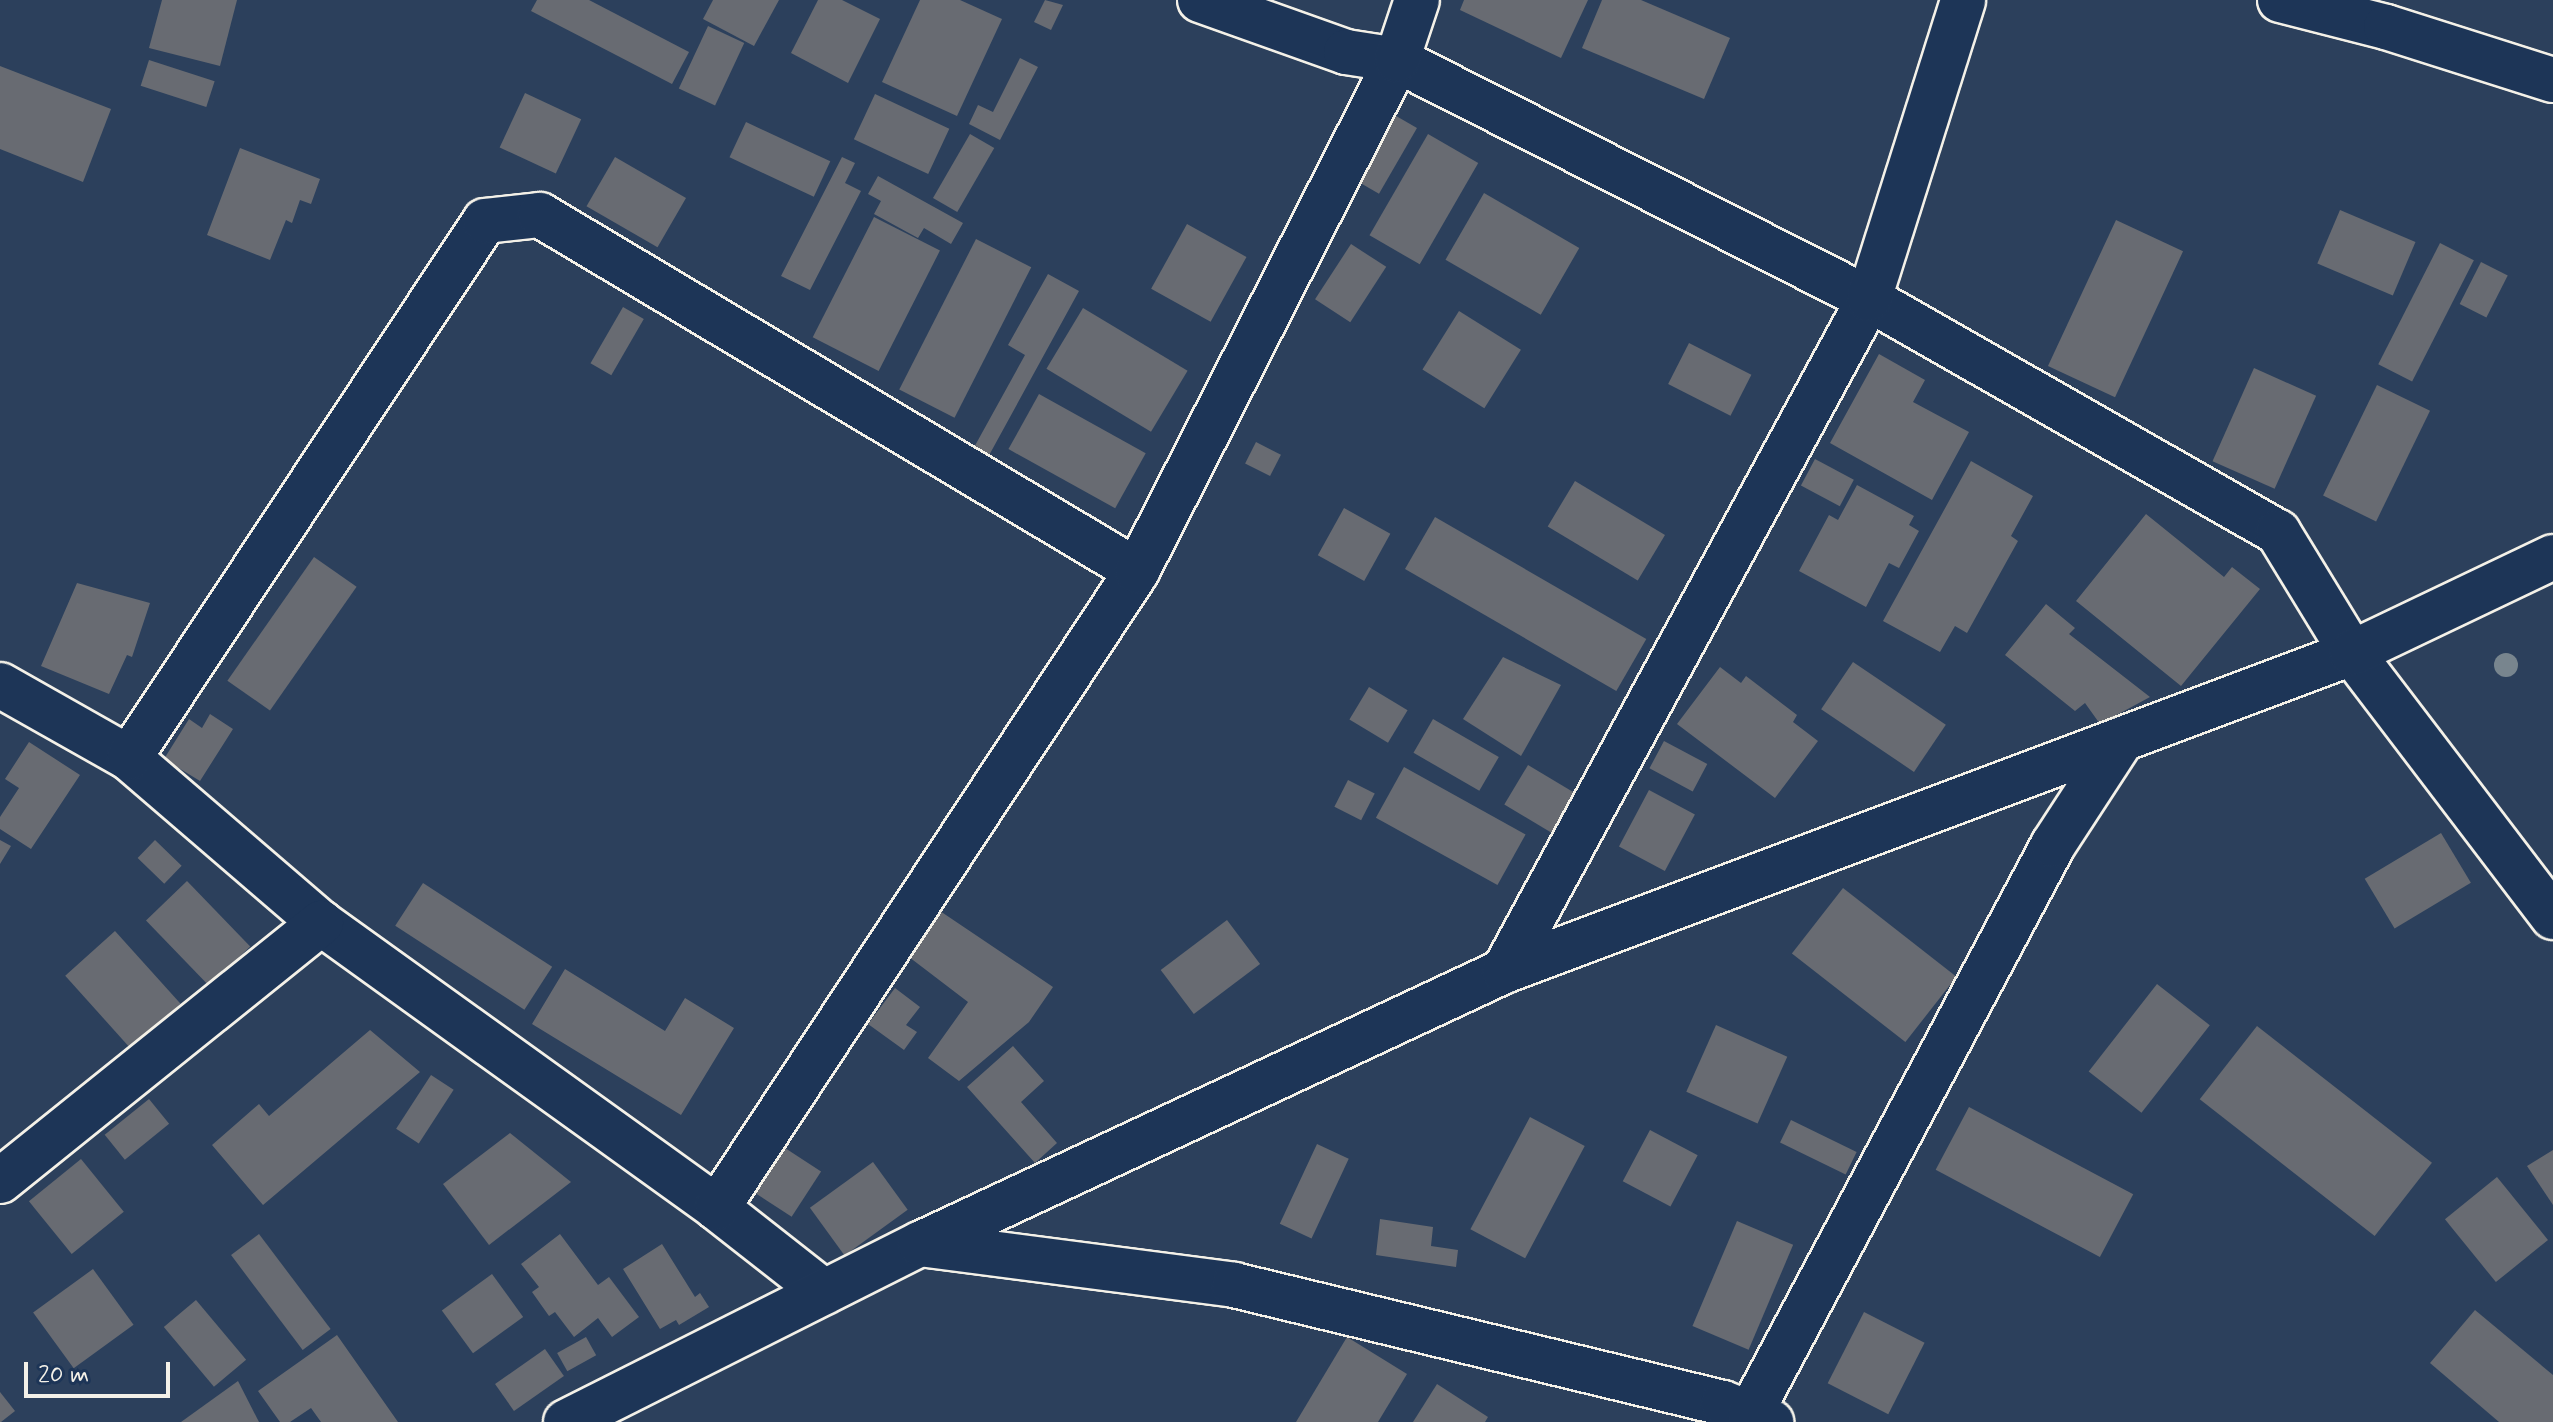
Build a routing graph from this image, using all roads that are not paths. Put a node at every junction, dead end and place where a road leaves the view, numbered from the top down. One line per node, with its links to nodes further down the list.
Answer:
1 (1200, 0): 6 (street)
2 (1417, 0): 6 (street)
3 (1963, 0): 8 (street)
4 (2280, 0): 5 (street)
5 (2380, 12): 7 (street)
6 (1397, 60): 8 (street); 10 (street)
7 (2553, 80)
8 (1869, 299): 11 (street); 17 (street)
9 (2553, 557): 11 (street)
10 (1137, 571): 14 (street); 19 (street)
11 (2352, 653): 13 (street); 15 (street)
12 (0, 685): 14 (street)
13 (2122, 739): 17 (street); 22 (street)
14 (129, 758): 16 (street)
15 (2553, 917)
16 (321, 923): 18 (street); 19 (street)
17 (1504, 971): 20 (street)
18 (0, 1181)
19 (717, 1208): 21 (street)
20 (920, 1244): 21 (street); 22 (street)
21 (824, 1292): 23 (street)
22 (1737, 1415)
23 (566, 1422)

